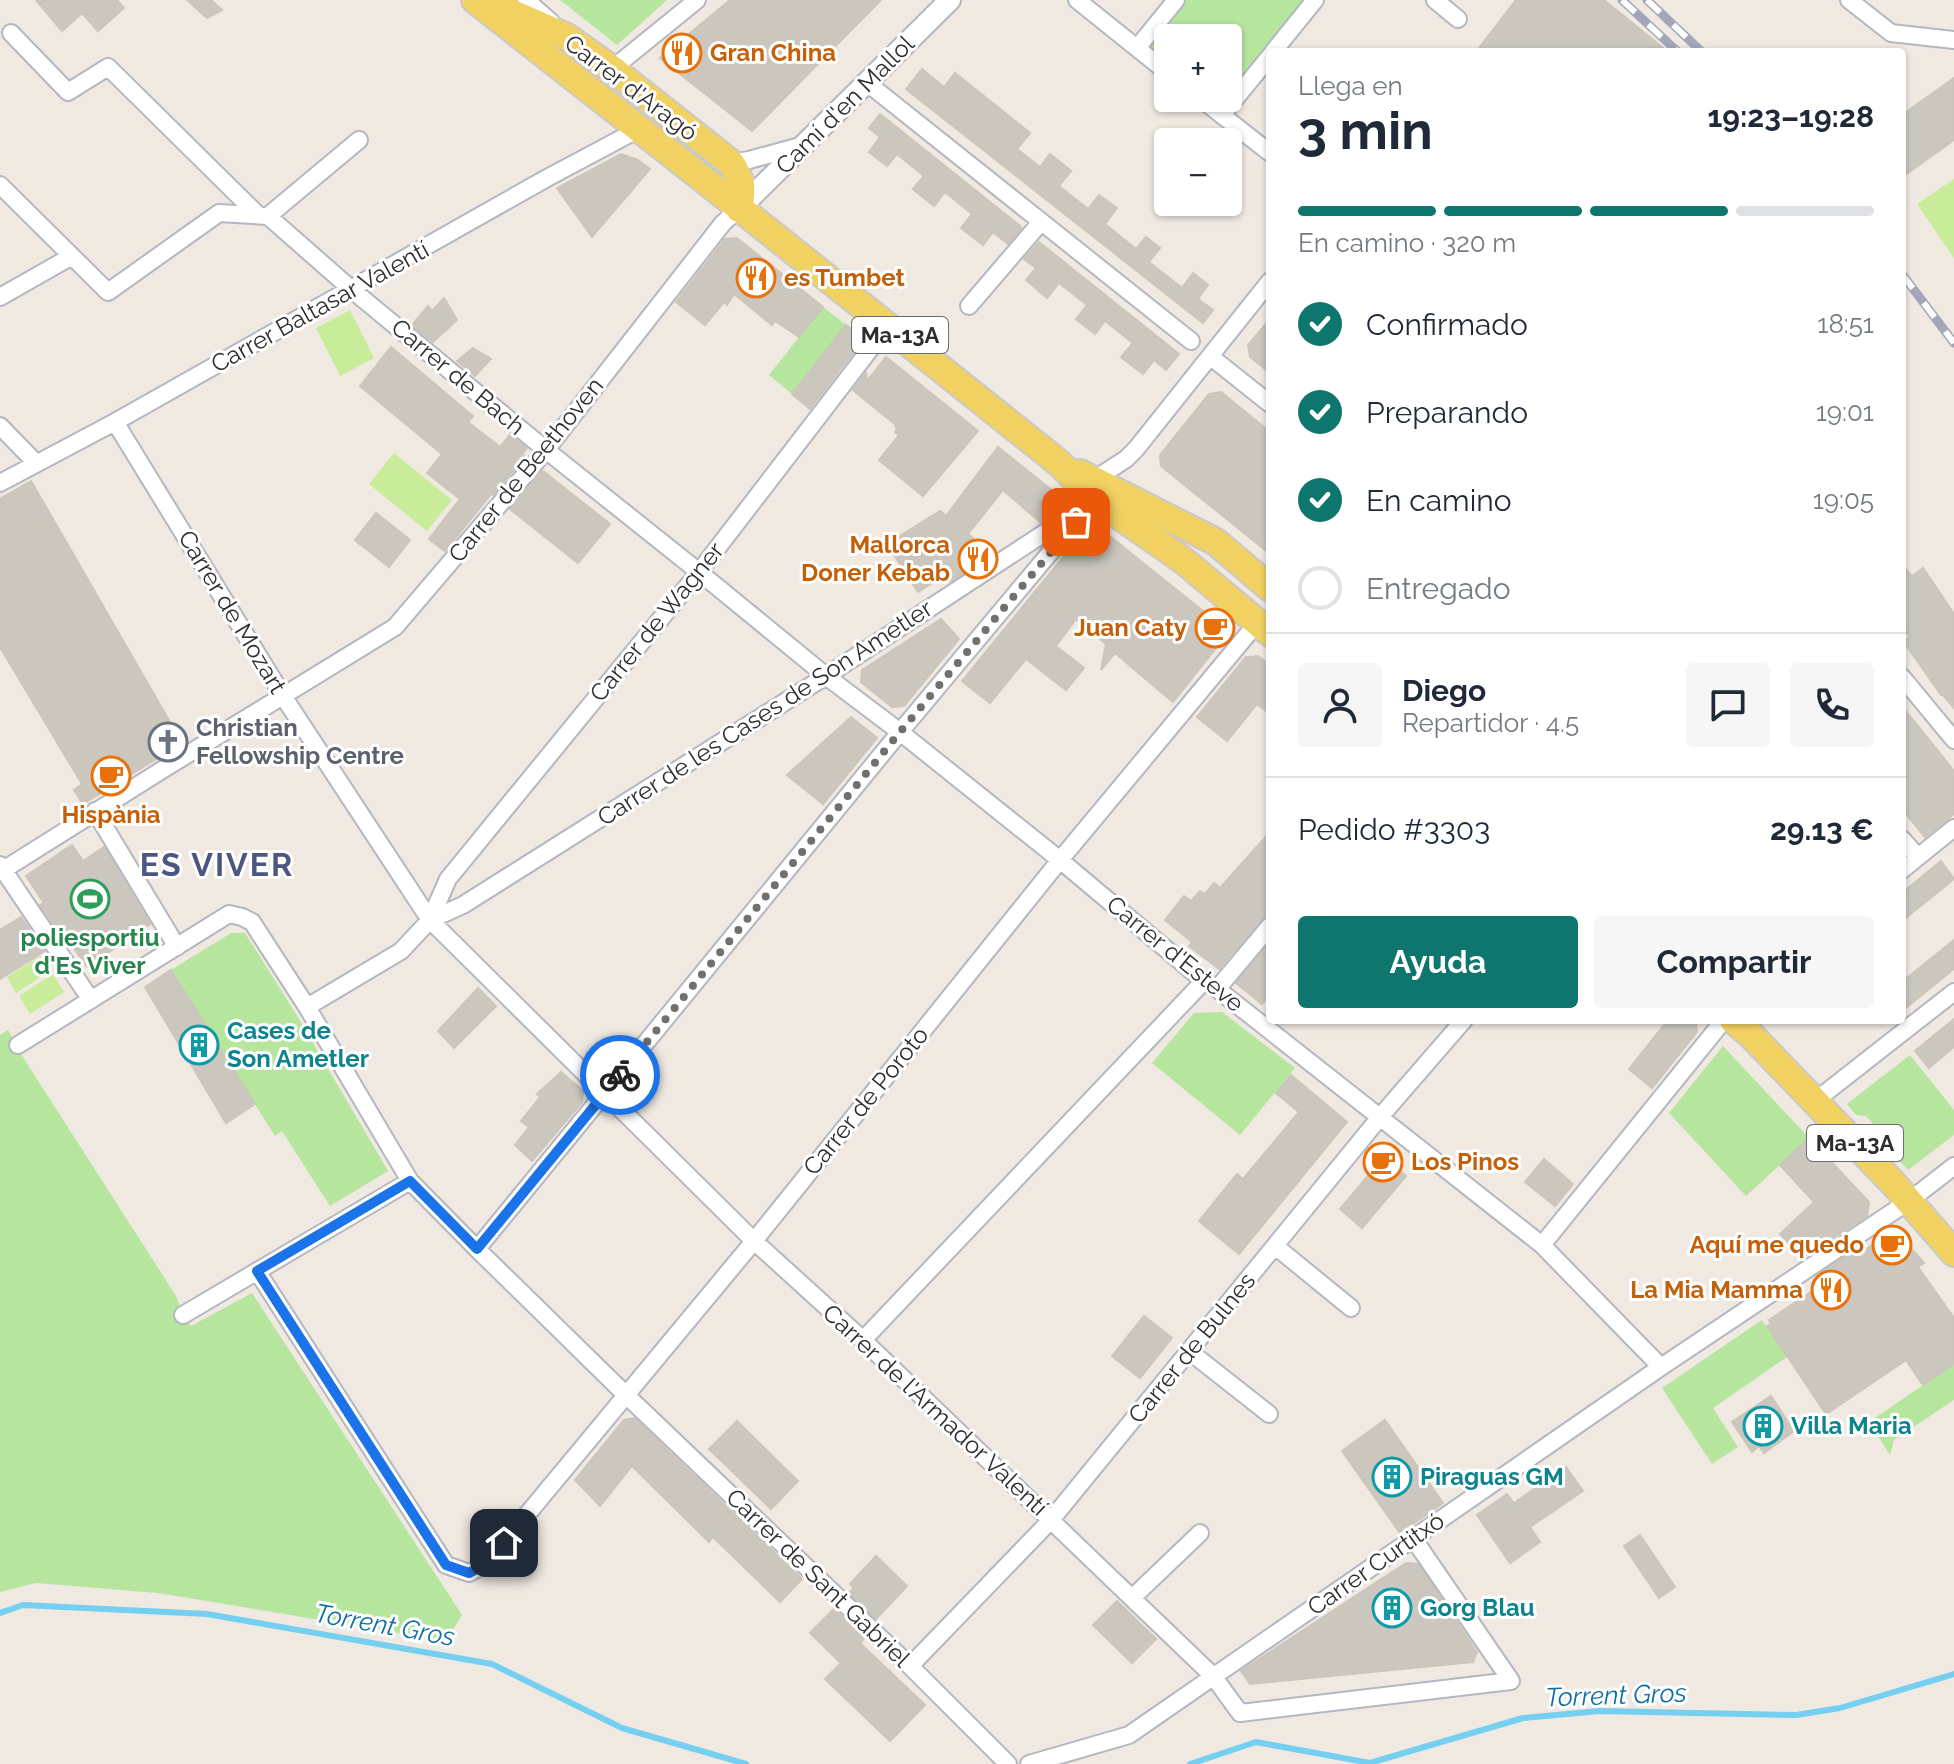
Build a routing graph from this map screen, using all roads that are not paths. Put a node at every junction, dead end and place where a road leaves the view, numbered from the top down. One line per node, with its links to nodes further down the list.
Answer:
1 (475, 0): 23 (main road, Carrer d'Aragó / Ma-13A)
2 (483, 0): 13 (main road, Carrer d'Aragó)
3 (526, 0): 13 (street)
4 (697, 0): 19 (street)
5 (950, 0): 20 (street, Camí d'en Mallol)
6 (1077, 0): 15 (street)
7 (1176, 0): 15 (street)
8 (1315, 0): 16 (street)
9 (1435, 0): 11 (street)
10 (1849, 0): 14 (street)
11 (1458, 19)
12 (11, 33): 30 (street, Carrer de Bach)
13 (567, 37): 19 (main road, Carrer d'Aragó)
14 (1954, 40)
15 (1137, 48): 18 (street)
16 (1277, 48)
17 (1266, 61): 22 (street)
18 (1154, 62)
19 (612, 69): 27 (main road, Carrer d'Aragó)
20 (866, 82): 25 (street, Camí d'en Mallol); 31 (street)
21 (1218, 112): 22 (street)
22 (1222, 115): 26 (street)
23 (639, 129): 29 (main road, Carrer d'Aragó / Ma-13A); 34 (street, Carrer Baltasar Valentí)
24 (359, 140): 30 (street)
25 (805, 144): 27 (street); 29 (street, Camí d'en Mallol)
26 (1266, 150)
27 (731, 163): 29 (main road)
28 (0, 185): 32 (street)
29 (739, 209): 37 (main road, Carrer d'Aragó / Ma-13A); 43 (street, Carrer de Beethoven)
30 (262, 215): 32 (street); 34 (street, Carrer de Bach)
31 (1041, 222): 36 (street); 38 (street)
32 (72, 256): 35 (street)
33 (1266, 286): 39 (street, Carrer de les Cases de Son Ametler)
34 (351, 289): 41 (street, Carrer Baltasar Valentí); 43 (street, Carrer de Bach)
35 (0, 297)
36 (969, 306)
37 (888, 326): 46 (main road, Carrer d'Aragó / Ma-13A); 47 (street, Carrer de Wagner)
38 (1191, 341)
39 (1211, 357): 40 (street); 46 (street, Carrer de les Cases de Son Ametler)
40 (1266, 401)
41 (115, 422): 44 (street, Carrer Baltasar Valentí); 52 (street, Carrer de Mozart)
42 (0, 426): 44 (street)
43 (546, 450): 47 (street, Carrer de Bach); 52 (street, Carrer de Beethoven)
44 (36, 463): 45 (street, Carrer Baltasar Valentí)
45 (0, 483)
46 (1095, 489): 48 (main road); 49 (main road, Carrer d'Aragó / Ma-13A); 50 (street, Carrer de les Cases de Son Ametler); 53 (street)
47 (699, 572): 50 (street, Carrer de Bach); 62 (street, Carrer de Wagner)
48 (1266, 585)
49 (1266, 621): 59 (street, Carrer de Poroto)
50 (826, 676): 53 (street, Carrer d'Esteve); 62 (street, Carrer de les Cases de Son Ametler)
51 (1906, 682): 54 (street)
52 (283, 696): 55 (street, Carrer de Beethoven); 62 (street, Carrer de Mozart)
53 (900, 732): 59 (street, Carrer d'Esteve); 73 (street)
54 (1954, 740)
55 (95, 811): 61 (street, Carrer de Beethoven); 64 (street)
56 (1954, 828): 58 (street)
57 (1906, 844): 58 (street)
58 (1918, 857): 60 (street)
59 (1060, 860): 65 (street, Carrer d'Esteve); 79 (street, Carrer de Poroto)
60 (1906, 867)
61 (1, 869): 67 (street)
62 (430, 920): 68 (street); 73 (street, Carrer de l'Armador Valentí)
63 (1266, 930): 65 (street)
64 (177, 947): 67 (street); 68 (street, Carrer de Sant Gabriel)
65 (1211, 985): 75 (street, Carrer d'Esteve); 87 (street)
66 (1954, 992): 74 (street)
67 (91, 1000): 72 (street)
68 (307, 1007): 77 (street, Carrer de Sant Gabriel)
69 (1461, 1024): 75 (street, Carrer de Bulnes)
70 (1721, 1024): 80 (street)
71 (1743, 1025): 74 (main road, Ma-13A)
72 (18, 1045)
73 (605, 1092): 79 (street, Carrer de l'Armador Valentí); 82 (street)
74 (1815, 1101): 78 (main road, Ma-13A)
75 (1380, 1117): 80 (street, Carrer d'Esteve); 81 (street, Carrer de Bulnes)
76 (1954, 1166): 78 (street, Carrer Curtitxó)
77 (410, 1181): 82 (street, Carrer de Sant Gabriel); 84 (street)
78 (1909, 1201): 83 (main road, Ma-13A); 89 (street, Carrer Curtitxó)
79 (754, 1241): 87 (street, Carrer de l'Armador Valentí); 90 (street, Carrer de Poroto)
80 (1542, 1245): 89 (street, Carrer d'Esteve)
81 (1275, 1246): 85 (street); 88 (street, Carrer de Bulnes)
82 (477, 1249): 90 (street, Carrer de Sant Gabriel)
83 (1954, 1253)
84 (257, 1271): 86 (street); 90 (street, Carrer de Poroto)
85 (1351, 1308)
86 (183, 1315)
87 (863, 1340): 92 (street, Carrer de l'Armador Valentí)
88 (1189, 1351): 91 (street); 92 (street, Carrer de Bulnes)
89 (1661, 1367): 94 (street, Carrer Curtitxó)
90 (626, 1395): 96 (street, Carrer de Sant Gabriel)
91 (1269, 1414)
92 (1051, 1520): 95 (street, Carrer de l'Armador Valentí); 96 (street, Carrer de Bulnes)
93 (1200, 1533): 95 (street)
94 (1413, 1538): 97 (street, Carrer Curtitxó); 97 (street, Carrer de l'Armador Valentí)
95 (1132, 1598): 97 (street, Carrer de l'Armador Valentí)
96 (910, 1666): 98 (street, Carrer de Sant Gabriel)
97 (1213, 1676): 99 (street, Carrer Curtitxó)
98 (1008, 1764)
99 (1029, 1764)

